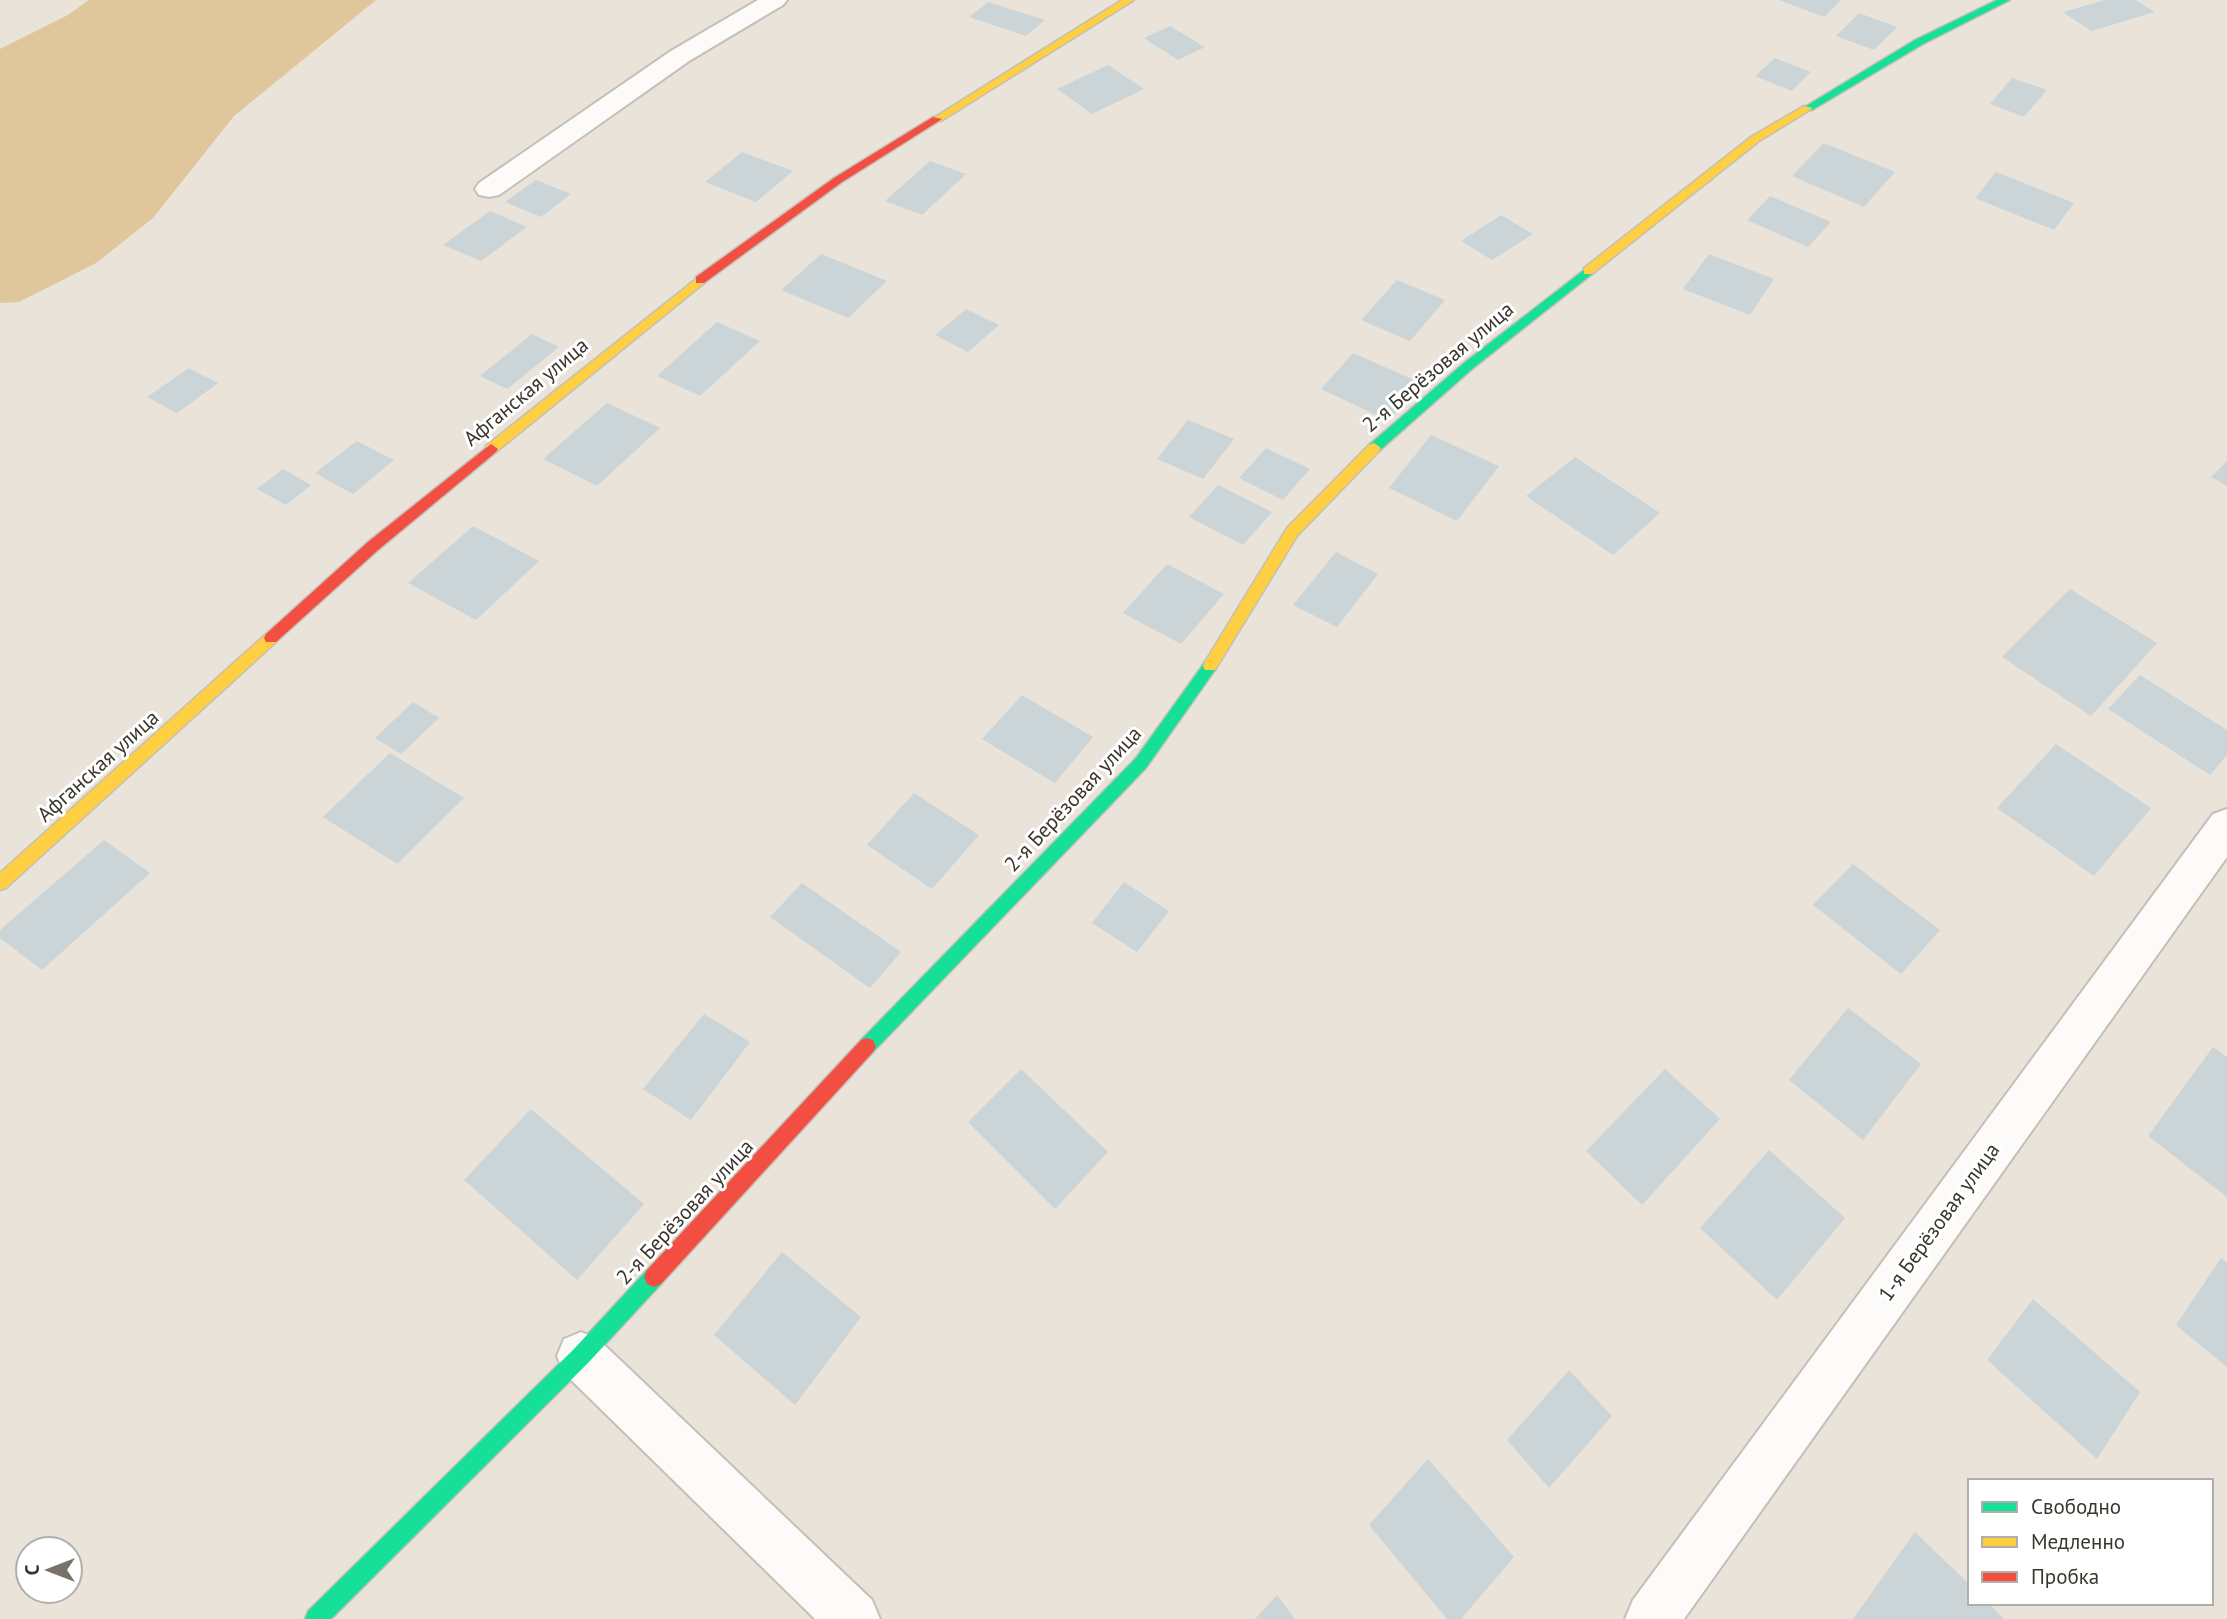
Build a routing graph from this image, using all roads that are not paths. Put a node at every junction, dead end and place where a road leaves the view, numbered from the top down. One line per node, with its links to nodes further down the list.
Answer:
1 (775, 0): 4 (street)
2 (1129, 0): 6 (street, Афганская улица)
3 (2004, 0): 7 (street, 2-я Берёзовая улица)
4 (489, 189)
5 (2227, 826): 10 (street, 1-я Берёзовая улица)
6 (0, 883)
7 (581, 1356): 8 (street, 2-я Берёзовая улица); 9 (street)
8 (316, 1619)
9 (853, 1619)
10 (1652, 1619)

